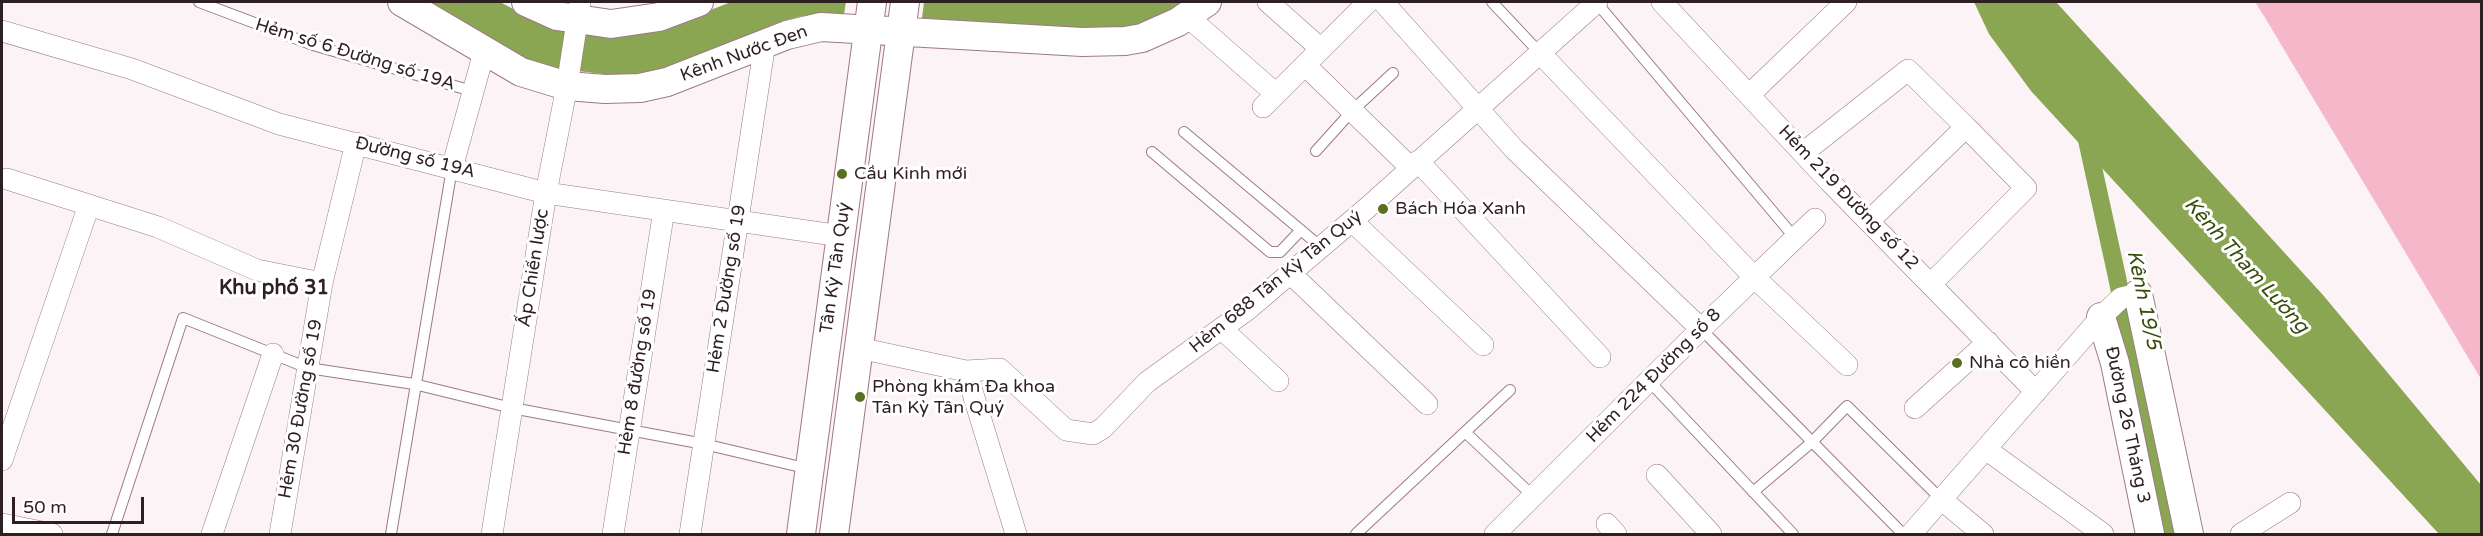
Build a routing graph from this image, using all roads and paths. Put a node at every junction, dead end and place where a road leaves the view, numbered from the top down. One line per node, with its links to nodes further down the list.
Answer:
1 (199, 2): 25 (lane, Hẻm số 6 Đường số 19A)
2 (402, 2): 20 (street, Kênh Nước Đen)
3 (526, 2): 15 (street)
4 (905, 2): 17 (street, Tân Kỳ Tân Quý)
5 (1268, 2): 19 (street)
6 (1368, 2): 19 (street)
7 (1383, 2): 27 (street)
8 (1492, 2): 21 (lane)
9 (1662, 2): 26 (street, Hẻm 219 Đường số 12)
10 (1846, 2): 26 (street)
11 (1589, 4): 21 (street, Hẻm 688 Tân Kỳ Tân Quý); 47 (lane)
12 (682, 5): 15 (street)
13 (1197, 9): 17 (street, Kênh Nước Đen); 22 (street)
14 (870, 15): 17 (street, Kênh Nước Đen); 18 (street, Kênh Nước Đen); 46 (street, Tân Kỳ Tân Quý)
15 (578, 18): 24 (street, Ấp Chiến lược)
16 (2, 31): 31 (street, Đường số 19A)
17 (901, 31): 59 (street, Tân Kỳ Tân Quý)
18 (765, 43): 24 (street, Kênh Nước Đen); 42 (street, Hẻm 2 Đường số 19)
19 (1321, 49): 22 (street)
20 (484, 52): 24 (street, Kênh Nước Đen); 25 (street)
21 (1539, 52): 27 (street, Hẻm 688 Tân Kỳ Tân Quý); 50 (street)
22 (1305, 65): 28 (street)
23 (1393, 73): 28 (lane)
24 (568, 80): 38 (street, Ấp Chiến lược)
25 (472, 91): 36 (street, Hẻm số 6 Đường số 19A)
26 (1749, 95): 34 (street, Hẻm 219 Đường số 12)
27 (1478, 106): 35 (street, Hẻm 688 Tân Kỳ Tân Quý); 56 (street)
28 (1352, 111): 32 (lane); 35 (street)
29 (1966, 127): 34 (street); 44 (street); 52 (street)
30 (1184, 132): 45 (lane)
31 (356, 143): 36 (street, Đường số 19A); 51 (street, Hẻm 30 Đường số 19)
32 (1316, 151)
33 (1152, 152): 45 (lane)
34 (1803, 153): 44 (street, Hẻm 219 Đường số 12)
35 (1414, 164): 43 (street, Hẻm 688 Tân Kỳ Tân Quý); 61 (street)
36 (452, 168): 38 (street, Đường số 19A); 67 (lane)
37 (7, 179): 39 (street)
38 (546, 193): 40 (street, Đường số 19A); 71 (street, Ấp Chiến lược)
39 (89, 205): 51 (street); 78 (street)
40 (664, 210): 42 (street, Đường số 19A); 73 (street, Hẻm 8 đường số 19)
41 (1815, 219): 47 (street, Hẻm 224 Đường số 8)
42 (738, 220): 46 (street, Đường số 19A); 76 (street, Hẻm 2 Đường số 19)
43 (1352, 221): 48 (street, Hẻm 688 Tân Kỳ Tân Quý); 58 (street)
44 (1869, 221): 52 (street, Hẻm 219 Đường số 12)
45 (1301, 230): 48 (lane)
46 (841, 236): 79 (street, Tân Kỳ Tân Quý)
47 (1795, 238): 50 (street, Hẻm 224 Đường số 8)
48 (1321, 247): 49 (street, Hẻm 688 Tân Kỳ Tân Quý)
49 (1290, 273): 55 (street, Hẻm 688 Tân Kỳ Tân Quý); 70 (street)
50 (1754, 277): 56 (street, Hẻm 224 Đường số 8); 62 (street)
51 (322, 283): 63 (street, Hẻm 30 Đường số 19)
52 (1930, 284): 57 (street, Hẻm 219 Đường số 12)
53 (2138, 294): 54 (street); 106 (street, Đường 26 Tháng 3)
54 (2102, 316): 69 (street); 105 (street, Đường 26 Tháng 3)
55 (1222, 329): 64 (street, Hẻm 688 Tân Kỳ Tân Quý); 65 (street)
56 (1701, 329): 66 (street, Hẻm 224 Đường số 8); 75 (lane)
57 (1988, 342): 69 (street, Hẻm 219 Đường số 12); 72 (street)
58 (1484, 345)
59 (859, 348): 64 (street); 95 (street, Tân Kỳ Tân Quý)
60 (273, 354): 63 (lane); 87 (lane); 88 (street)
61 (1599, 357)
62 (1846, 365)
63 (308, 368): 67 (lane); 89 (street, Hẻm 30 Đường số 19)
64 (966, 371): 96 (street)
65 (1278, 381)
66 (1649, 381): 81 (lane); 82 (street, Hẻm 224 Đường số 8)
67 (414, 384): 71 (lane); 90 (lane)
68 (1510, 390): 74 (lane)
69 (2036, 392): 77 (street)
70 (1426, 404)
71 (512, 408): 73 (lane); 91 (street, Ấp Chiến lược)
72 (1915, 408)
73 (628, 430): 76 (lane); 92 (street, Hẻm 8 đường số 19)
74 (1465, 432): 82 (lane); 97 (lane)
75 (1812, 442): 81 (lane); 83 (lane); 101 (lane)
76 (704, 444): 79 (lane); 93 (street, Hẻm 2 Đường số 19)
77 (1987, 450): 83 (street); 104 (street)
78 (2, 460)
79 (810, 469): 94 (street, Tân Kỳ Tân Quý)
80 (1657, 475): 99 (street)
81 (1753, 492): 100 (lane)
82 (1533, 496): 98 (street, Hẻm 224 Đường số 8)
83 (1942, 500): 102 (street); 103 (street)
84 (2290, 503): 107 (street)
85 (2, 524): 86 (street)
86 (52, 534)
87 (112, 534)
88 (212, 534)
89 (280, 534)
90 (391, 534)
91 (492, 534)
92 (613, 534)
93 (690, 534)
94 (801, 534)
95 (834, 534)
96 (1016, 534)
97 (1356, 534)
98 (1495, 534)
99 (1711, 534)
100 (1793, 534)
101 (1903, 534)
102 (1911, 534)
103 (1983, 534)
104 (2103, 534)
105 (2150, 534)
106 (2189, 534)
107 (2241, 534)

